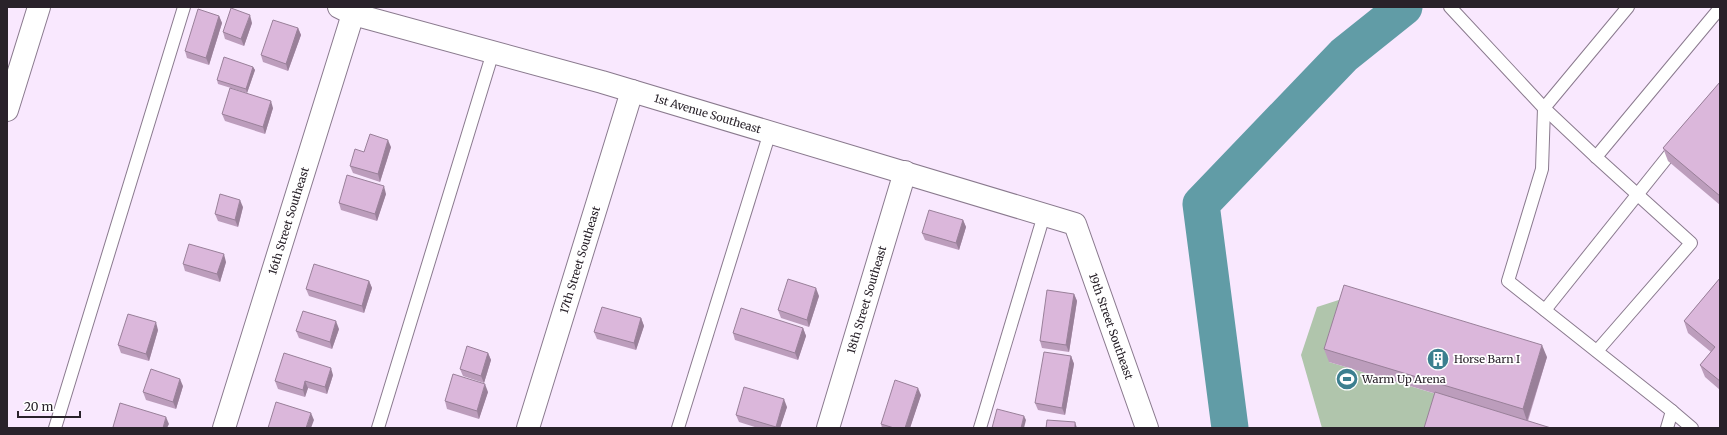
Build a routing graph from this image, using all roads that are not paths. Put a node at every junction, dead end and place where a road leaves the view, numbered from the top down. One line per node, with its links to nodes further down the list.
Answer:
1 (39, 7): 10 (street)
2 (184, 7): 21 (lane)
3 (1450, 7): 9 (lane)
4 (1628, 7): 9 (lane)
5 (1720, 8): 13 (lane)
6 (346, 10): 7 (street, 1st Avenue Southeast); 22 (street, 16th Street Southeast)
7 (493, 52): 8 (street, 1st Avenue Southeast); 23 (lane)
8 (632, 91): 11 (street, 1st Avenue Southeast); 24 (street, 17th Street Southeast)
9 (1544, 108): 13 (lane); 18 (lane)
10 (7, 110)
11 (770, 132): 14 (street, 1st Avenue Southeast); 25 (lane)
12 (1686, 135): 15 (lane)
13 (1596, 157): 15 (lane)
14 (905, 172): 16 (street, 1st Avenue Southeast); 26 (street, 18th Street Southeast)
15 (1636, 195): 18 (lane); 19 (lane)
16 (1044, 215): 17 (street, 1st Avenue Southeast); 27 (lane)
17 (1075, 224): 28 (street, 19th Street Southeast)
18 (1544, 310): 19 (lane)
19 (1597, 351): 20 (lane)
20 (1672, 411): 29 (lane); 30 (lane)
21 (55, 428)
22 (224, 428)
23 (378, 428)
24 (528, 428)
25 (678, 428)
26 (828, 428)
27 (980, 428)
28 (1147, 428)
29 (1668, 428)
30 (1692, 428)

